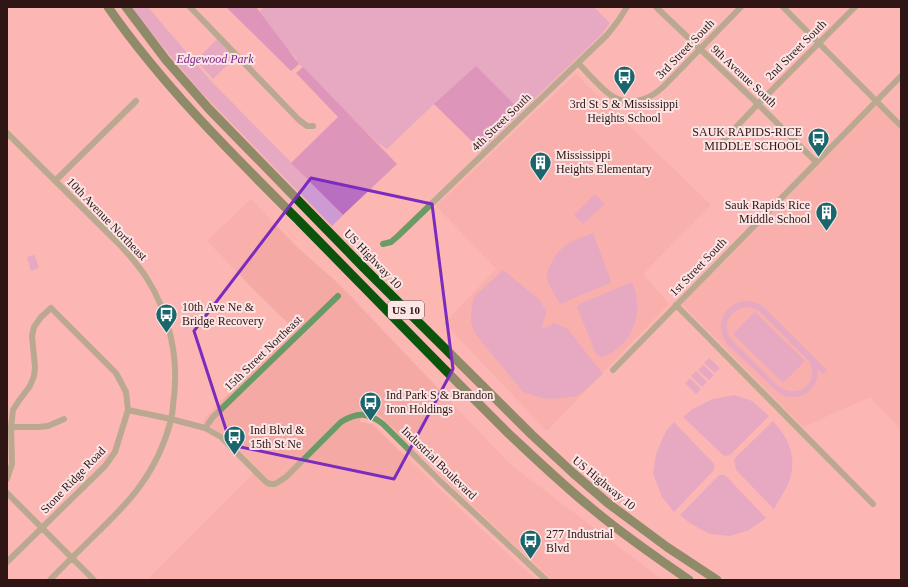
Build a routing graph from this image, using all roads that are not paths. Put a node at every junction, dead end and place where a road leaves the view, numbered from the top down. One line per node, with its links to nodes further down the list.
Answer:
1 (108, 7): 40 (highway, US 10)
2 (126, 7): 41 (highway, US Highway 10 / US 10)
3 (190, 7): 16 (street)
4 (626, 7): 11 (street, 4th Street South)
5 (656, 7): 10 (street, 9th Avenue South)
6 (741, 7): 10 (street, 3rd Street South)
7 (783, 7): 9 (street)
8 (855, 7): 9 (street, 2nd Street South)
9 (819, 43): 14 (street); 15 (street, 2nd Street South)
10 (699, 49): 11 (street, 3rd Street South); 15 (street, 9th Avenue South)
11 (578, 63): 22 (street, 4th Street South)
12 (901, 76): 14 (street, 1st Street South)
13 (136, 101): 21 (street)
14 (876, 101): 17 (street); 20 (street, 1st Street South)
15 (758, 104): 19 (street, 2nd Street South); 20 (street, 9th Avenue South)
16 (313, 126)
17 (901, 126)
18 (7, 133): 21 (street, 10th Avenue Northeast)
19 (720, 144)
20 (816, 162): 24 (street, 1st Street South)
21 (55, 181): 28 (street, 10th Avenue Northeast)
22 (383, 244)
23 (338, 296): 30 (street, 15th Street Northeast)
24 (676, 305): 25 (street, 1st Street South); 33 (street)
25 (612, 370)
26 (128, 410): 28 (street, Industrial Boulevard); 29 (street, Stone Ridge Road); 34 (street, Stone Ridge Road)
27 (64, 419): 29 (street)
28 (171, 419): 30 (street, Industrial Boulevard); 35 (street, 10th Avenue Northeast)
29 (12, 427): 31 (street)
30 (205, 428): 39 (street, Industrial Boulevard)
31 (7, 479)
32 (7, 493): 34 (street)
33 (873, 504)
34 (42, 528): 35 (street); 36 (street, Stone Ridge Road)
35 (72, 558): 37 (street); 38 (street)
36 (7, 562)
37 (50, 580)
38 (94, 580)
39 (546, 580)
40 (688, 580)
41 (717, 580)

